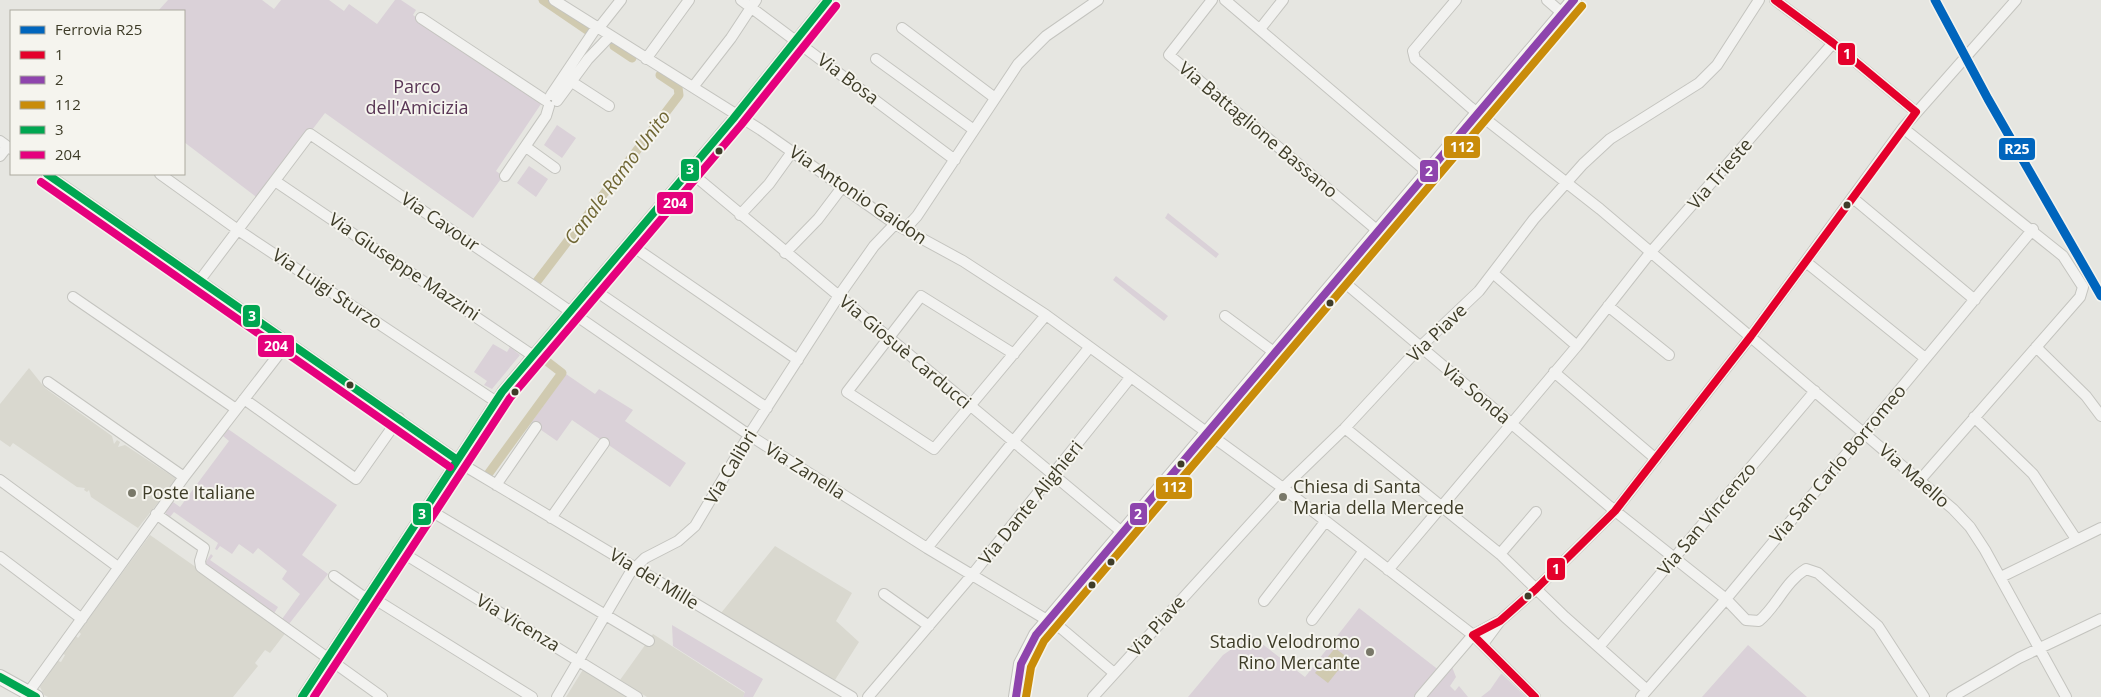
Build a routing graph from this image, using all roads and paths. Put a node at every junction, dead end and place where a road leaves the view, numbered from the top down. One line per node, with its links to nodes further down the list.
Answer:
1 (554, 0): 20 (street, Via Antonio Gaidon)
2 (621, 0): 20 (street)
3 (689, 0): 25 (street)
4 (741, 0): 16 (street, Via Bosa)
5 (828, 0): 23 (street)
6 (1098, 0): 29 (street, Via Calibri)
7 (1212, 0): 56 (street, Via Battaglione Bassano)
8 (1225, 0): 21 (street)
9 (1283, 0): 21 (street)
10 (1456, 0): 32 (street, Via Maello)
11 (1547, 0): 17 (street)
12 (1574, 0): 17 (main road)
13 (1759, 0): 49 (street, Via Piave)
14 (1775, 0): 24 (street)
15 (2013, 1): 33 (street)
16 (754, 4): 23 (street, Via Bosa); 28 (street)
17 (1562, 13): 32 (main road)
18 (421, 18): 30 (street)
19 (902, 28): 29 (street)
20 (597, 29): 22 (street, Via Antonio Gaidon); 30 (street)
21 (1260, 29): 44 (street)
22 (610, 36): 25 (street, Via Antonio Gaidon); 27 (street)
23 (795, 38): 34 (street); 41 (street, Via Bosa)
24 (1833, 43): 33 (street); 59 (street, Via Trieste)
25 (646, 59): 28 (street, Via Antonio Gaidon)
26 (876, 59): 36 (street)
27 (572, 82): 30 (street); 31 (street)
28 (693, 87): 34 (street, Via Antonio Gaidon)
29 (995, 98): 36 (street, Via Calibri)
30 (550, 101): 38 (street)
31 (608, 106)
32 (1478, 112): 44 (main road); 49 (street, Via Maello)
33 (1916, 112): 35 (street)
34 (736, 115): 39 (street, Via Antonio Gaidon); 43 (street)
35 (1903, 128): 51 (street); 54 (street)
36 (974, 130): 41 (street, Via Calibri)
37 (6, 146): 40 (street)
38 (526, 147): 42 (street); 47 (street)
39 (792, 152): 50 (street, Via Antonio Gaidon); 52 (street)
40 (0, 156)
41 (955, 160): 53 (street, Via Calibri)
42 (555, 168)
43 (689, 172): 52 (street, Via Giosuè Carducci); 57 (street)
44 (1427, 172): 56 (main road)
45 (48, 175): 63 (street, Via dei Mille)
46 (161, 175): 55 (street, Via Luigi Sturzo)
47 (505, 176)
48 (275, 181): 55 (street); 69 (street, Via Cavour); 81 (street, Via Giuseppe Mazzini)
49 (1566, 182): 59 (street, Via Maello); 61 (street, Via Piave)
50 (843, 186): 53 (street, Via Antonio Gaidon); 58 (street)
51 (1854, 199): 60 (street); 67 (street)
52 (740, 215): 58 (street, Via Giosuè Carducci)
53 (900, 227): 66 (street, Via Calibri); 70 (street, Via Antonio Gaidon)
54 (2033, 229): 67 (street, Via San Carlo Borromeo); 76 (street)
55 (238, 230): 63 (street); 90 (street, Via Luigi Sturzo)
56 (1378, 231): 62 (main road)
57 (628, 243): 64 (street); 84 (street)
58 (786, 253): 66 (street, Via Giosuè Carducci)
59 (1650, 253): 68 (street, Via Trieste); 72 (street, Via Maello)
60 (1806, 262): 72 (street); 83 (street)
61 (1494, 274): 75 (street); 78 (street, Via Piave)
62 (1338, 277): 78 (street, Via Sonda); 79 (main road)
63 (200, 280): 74 (street, Via dei Mille)
64 (590, 287): 69 (street); 92 (street)
65 (73, 297): 93 (street)
66 (838, 297): 73 (street, Via Giosuè Carducci); 84 (street, Via Calibri)
67 (1975, 300): 83 (street, Via San Carlo Borromeo)
68 (1608, 306): 75 (street, Via Trieste); 82 (street)
69 (570, 311): 81 (street); 102 (street, Via Zanella)
70 (1046, 315): 77 (street, Via Antonio Gaidon); 80 (street)
71 (1225, 316): 79 (street)
72 (1751, 336): 88 (street, Via Maello); 106 (street)
73 (888, 338): 80 (street); 91 (street, Via Giosuè Carducci); 91 (street)
74 (288, 341): 89 (street); 96 (street, Via dei Mille)
75 (1577, 346): 85 (street, Via Trieste)
76 (2036, 347): 94 (street); 95 (street)
77 (1089, 348): 86 (street, Via Antonio Gaidon); 103 (street)
78 (1420, 348): 97 (street, Via Sonda); 99 (street, Via Piave)
79 (1274, 353): 101 (main road)
80 (1014, 354): 91 (street)
81 (532, 355): 90 (street)
82 (1669, 356)
83 (1925, 358): 100 (street, Via San Carlo Borromeo)
84 (798, 360): 92 (street, Via Calibri)
85 (1554, 372): 97 (street, Via Trieste); 106 (street)
86 (1130, 378): 101 (street, Via Antonio Gaidon); 107 (street, Via Dante Alighieri)
87 (48, 382): 108 (street)
88 (1815, 391): 100 (street, Via Maello); 128 (street, Via San Vincenzo)
89 (244, 399): 93 (street); 96 (street)
90 (495, 401): 105 (street)
91 (970, 406): 103 (street, Via Giosuè Carducci)
92 (767, 408): 102 (street, Via Calibri)
93 (236, 409): 108 (street)
94 (2101, 416)
95 (1974, 417): 110 (street); 122 (street)
96 (398, 418): 105 (street, Via dei Mille)
97 (1510, 423): 113 (street, Via Trieste); 115 (street, Via Sonda)
98 (536, 427): 111 (street)
99 (1345, 428): 112 (street, Via Piave); 113 (street)
100 (1864, 432): 110 (street, Via Maello); 138 (street, Via San Carlo Borromeo)
101 (1206, 433): 112 (street, Via Antonio Gaidon); 121 (main road)
102 (749, 435): 123 (street, Via Zanella); 130 (street, Via Calibri)
103 (1013, 442): 107 (street, Via Giosuè Carducci); 123 (street)
104 (604, 443): 118 (street)
105 (456, 459): 111 (street, Via dei Mille); 114 (street)
106 (1656, 459): 115 (street)
107 (1053, 476): 121 (street, Via Giosuè Carducci); 132 (street, Via Dante Alighieri)
108 (184, 477): 117 (street)
109 (0, 480): 129 (street)
110 (1920, 480): 134 (street, Via Maello)
111 (496, 485): 118 (street, Via dei Mille)
112 (1283, 488): 119 (street, Via Antonio Gaidon); 154 (street, Via Piave)
113 (1443, 505): 126 (street); 131 (street, Via Trieste)
114 (426, 508): 124 (street); 140 (street)
115 (1615, 511): 128 (street, Via Sonda); 135 (street)
116 (1536, 512): 126 (street)
117 (156, 514): 129 (street); 152 (street)
118 (551, 518): 130 (street, Via dei Mille)
119 (1325, 522): 125 (street, Via Antonio Gaidon); 139 (street)
120 (2101, 528): 122 (street)
121 (1122, 532): 144 (main road)
122 (2076, 539): 134 (street)
123 (927, 548): 132 (street, Via Zanella)
124 (398, 550): 137 (street); 153 (street, Via Vicenza)
125 (1363, 552): 131 (street, Via Antonio Gaidon); 143 (street)
126 (1500, 554): 135 (street)
127 (0, 557): 142 (street)
128 (1674, 558): 138 (street, Via Sonda); 150 (street, Via San Vincenzo)
129 (118, 566): 142 (street)
130 (635, 567): 140 (street, Via Calibri); 163 (street, Via dei Mille)
131 (1388, 570): 147 (street, Via Antonio Gaidon)
132 (972, 575): 144 (street, Via Zanella); 146 (street, Via Dante Alighieri)
133 (334, 576): 137 (street)
134 (2001, 576): 151 (street, Via Maello)
135 (1536, 589): 145 (street); 150 (street)
136 (884, 594): 146 (street)
137 (368, 596): 152 (street); 160 (street)
138 (1726, 599): 156 (street, Via San Carlo Borromeo); 169 (street, Via Sonda)
139 (1264, 601)
140 (604, 615): 148 (street); 153 (street, Via Calibri)
141 (2101, 618): 151 (street)
142 (82, 619): 157 (street)
143 (1312, 620)
144 (1047, 621): 154 (street); 165 (main road)
145 (1500, 621): 147 (street); 149 (street)
146 (929, 626): 164 (street, Via Dante Alighieri)
147 (1473, 635): 149 (street, Via Antonio Gaidon); 167 (street)
148 (649, 641)
149 (1483, 644): 168 (street, Via Antonio Gaidon)
150 (1599, 647): 156 (street)
151 (2040, 648): 170 (street); 171 (street, Via Maello)
152 (327, 659): 158 (street); 159 (street)
153 (578, 660): 161 (street, Via Calibri); 162 (street, Via Vicenza)
154 (1114, 673): 166 (street, Via Piave)
155 (0, 677): 157 (main road)
156 (1644, 693)
157 (32, 695)
158 (302, 697)
159 (382, 697)
160 (532, 697)
161 (557, 697)
162 (636, 697)
163 (852, 697)
164 (868, 697)
165 (1016, 697)
166 (1093, 697)
167 (1420, 697)
168 (1535, 697)
169 (1924, 697)
170 (1952, 697)
171 (2066, 697)

